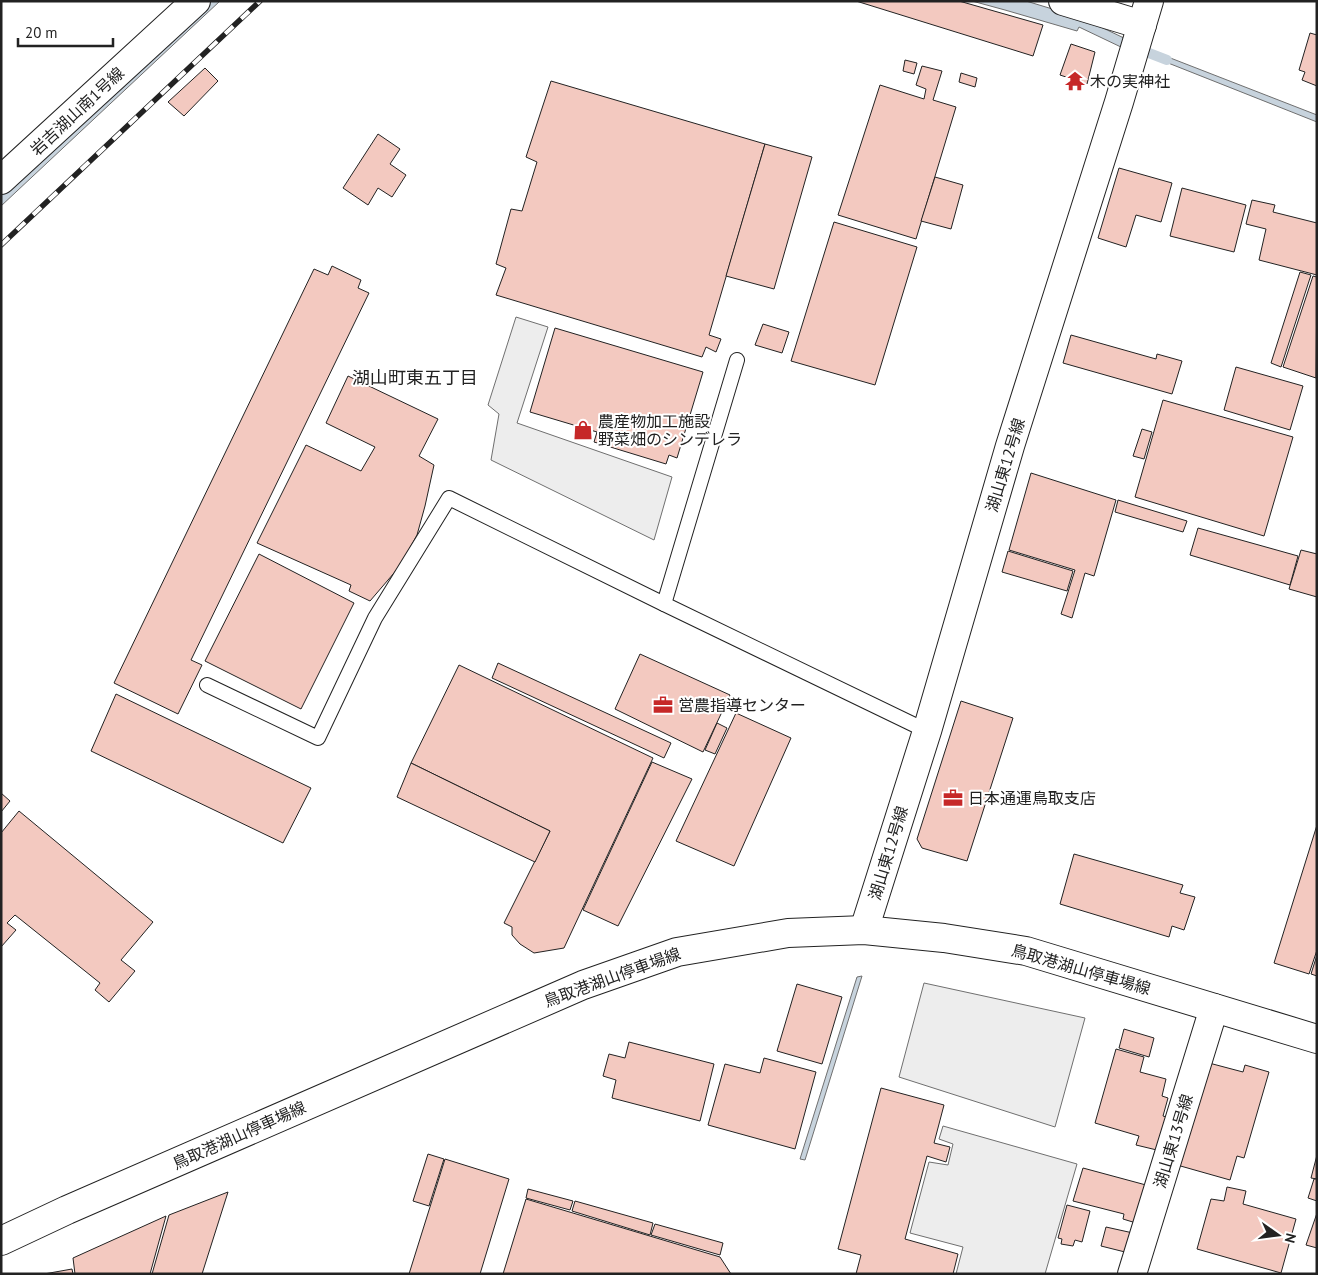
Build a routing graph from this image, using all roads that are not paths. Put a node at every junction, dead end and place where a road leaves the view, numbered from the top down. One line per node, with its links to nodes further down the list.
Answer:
1 (196, 1): 4 (street, 岩吉湖山南1号線)
2 (1063, 1): 3 (street)
3 (1145, 13): 8 (street, 湖山東12号線)
4 (1, 180)
5 (737, 360): 6 (lane)
6 (664, 604): 7 (lane); 8 (lane)
7 (207, 685)
8 (927, 731): 9 (street, 湖山東12号線)
9 (864, 930): 10 (street, 鳥取港湖山停車場線); 12 (street, 鳥取港湖山停車場線)
10 (1214, 1008): 11 (street, 鳥取港湖山停車場線); 13 (street, 湖山東13号線)
11 (1317, 1040)
12 (1, 1241)
13 (1132, 1274)

